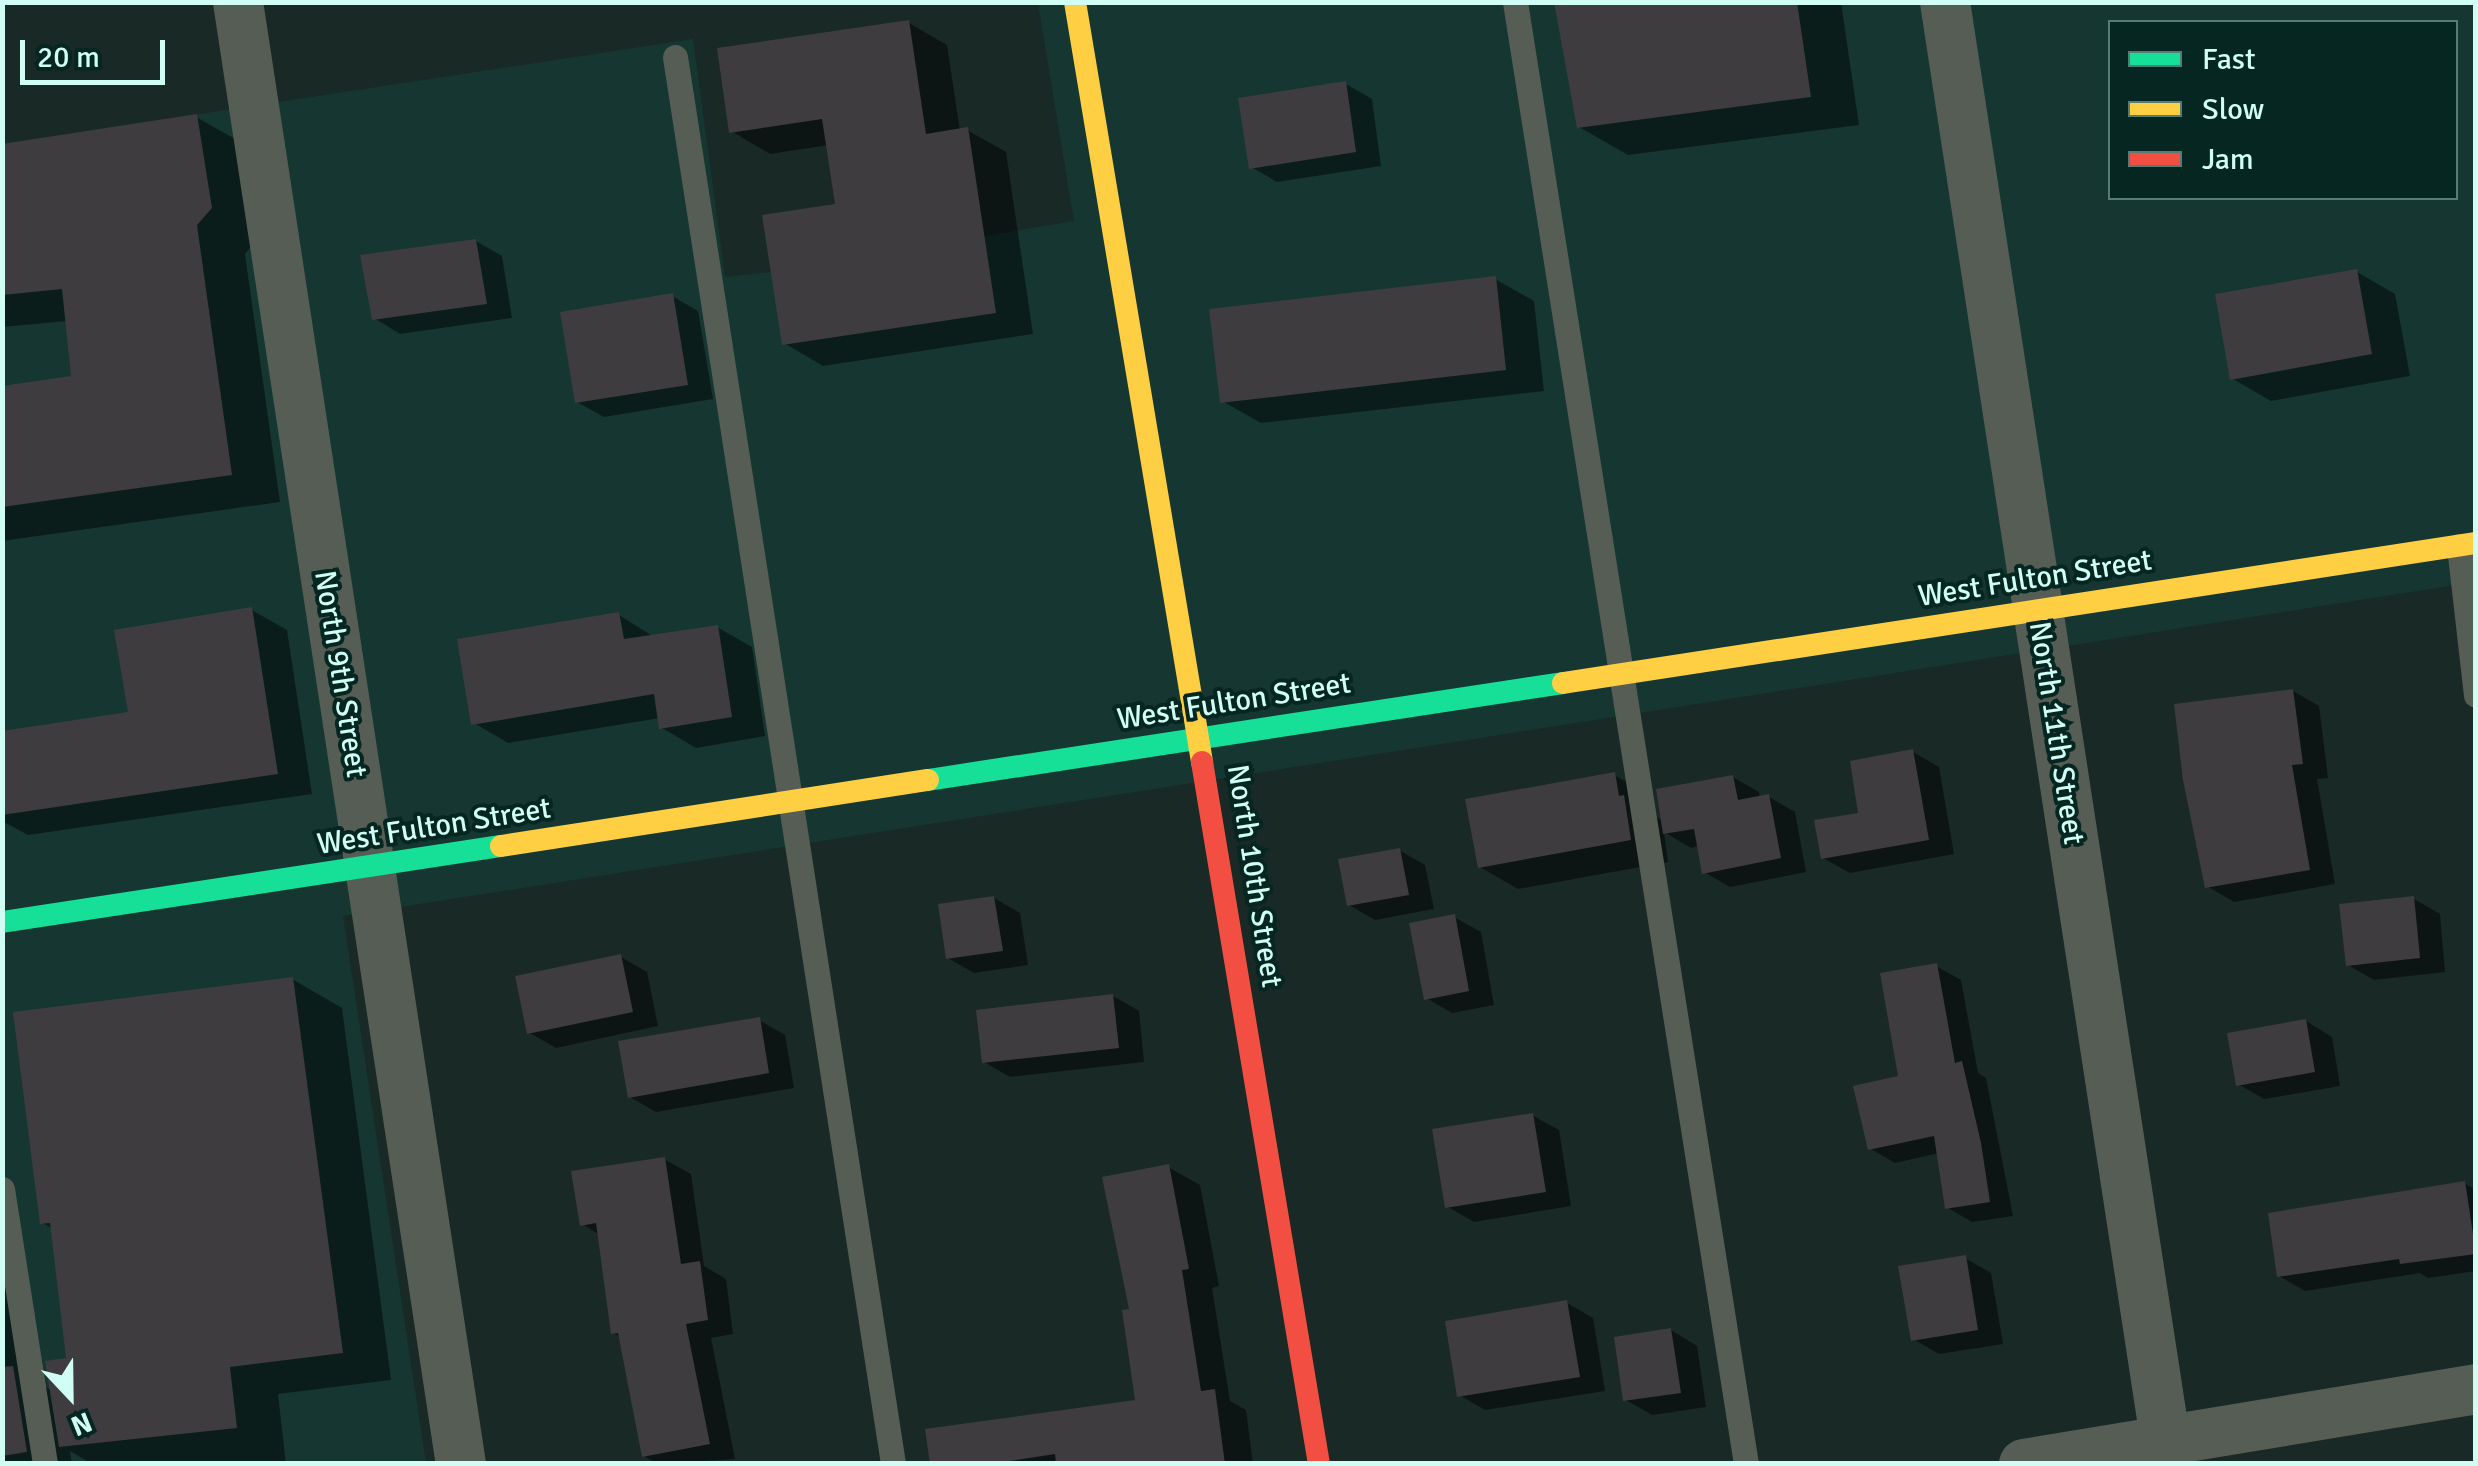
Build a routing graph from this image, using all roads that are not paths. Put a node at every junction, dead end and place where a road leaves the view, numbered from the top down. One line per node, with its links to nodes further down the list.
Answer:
1 (238, 2): 12 (street, North 9th Street)
2 (1075, 2): 10 (street, North 10th Street)
3 (1516, 2): 8 (lane)
4 (1945, 2): 7 (street, North 11th Street)
5 (675, 57): 11 (lane)
6 (2468, 544): 7 (street, West Fulton Street); 9 (lane)
7 (2037, 609): 8 (street, West Fulton Street); 16 (street, North 11th Street)
8 (1624, 672): 10 (street, West Fulton Street); 21 (lane)
9 (2476, 695)
10 (1200, 737): 11 (street, West Fulton Street); 20 (street, North 10th Street)
11 (792, 801): 12 (street, West Fulton Street); 19 (lane)
12 (369, 868): 13 (street, West Fulton Street); 18 (street, North 9th Street)
13 (2, 922)
14 (2, 1188): 17 (lane)
15 (2476, 1389): 16 (street)
16 (2167, 1452): 22 (street)
17 (45, 1464)
18 (460, 1464)
19 (894, 1464)
20 (1319, 1464)
21 (1746, 1464)
22 (2024, 1464)

